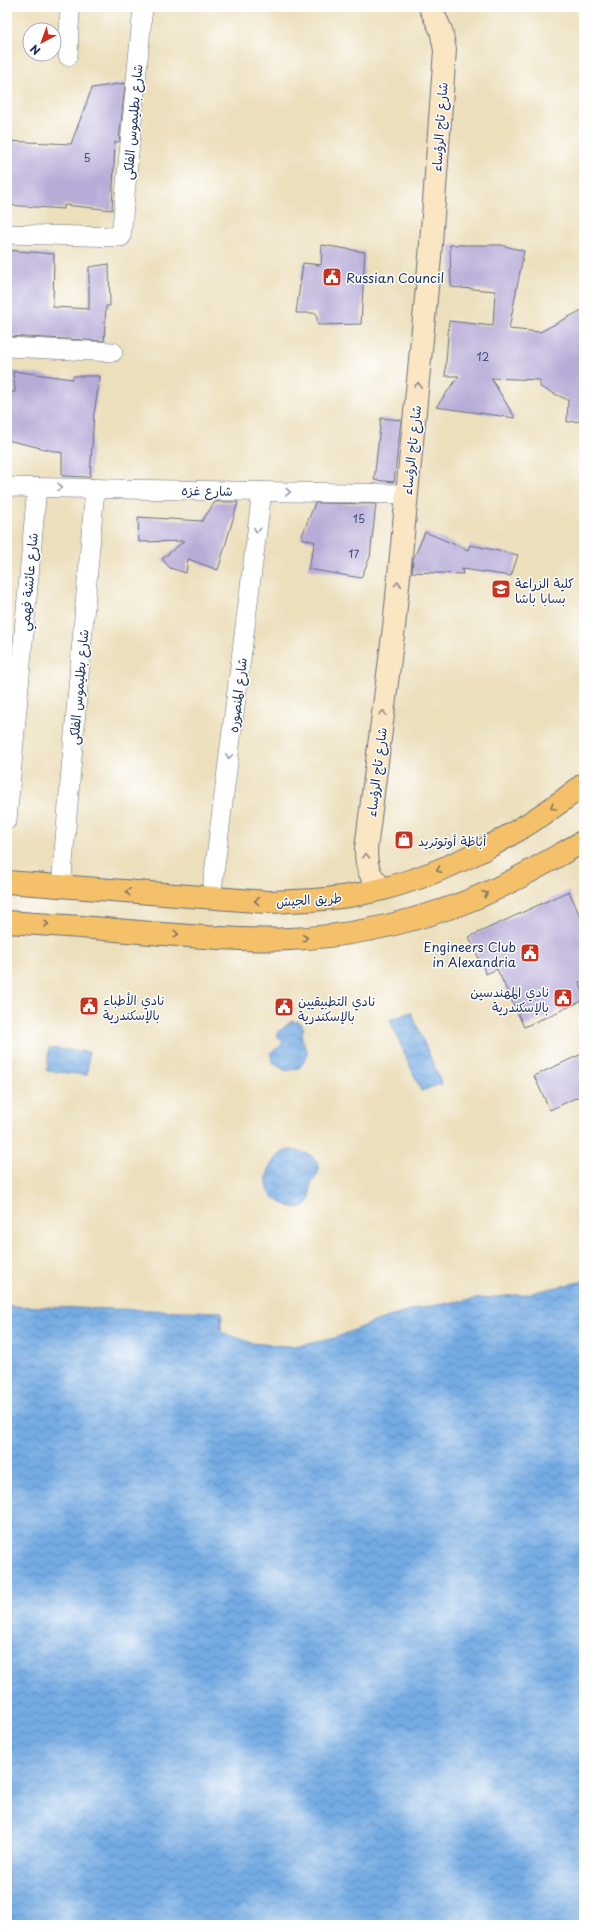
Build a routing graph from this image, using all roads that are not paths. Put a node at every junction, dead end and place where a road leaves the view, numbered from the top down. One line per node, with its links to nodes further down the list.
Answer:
1 (70, 7): 4 (street)
2 (143, 7): 5 (street, شارع بطليموس الفلكى)
3 (430, 7): 12 (street, شارع تاج الرؤساء, one-way to 3)
4 (68, 56)
5 (7, 234)
6 (7, 347): 7 (street)
7 (113, 352)
8 (7, 487): 9 (street, شارع غزه)
9 (37, 487): 10 (street, شارع غزه, one-way to 10); 14 (street, شارع عائشة فهمي)
10 (95, 488): 11 (street, شارع غزه); 17 (street, شارع بطليموس الفلكى)
11 (262, 491): 12 (street, شارع غزه, one-way to 12); 19 (street, شارع المنصوره, one-way to 19)
12 (407, 494): 18 (street, شارع تاج الرؤساء, one-way to 12)
13 (584, 784): 18 (highway, طريق الجيش, one-way to 18)
14 (7, 820)
15 (584, 841): 20 (highway, one-way to 15)
16 (7, 882): 17 (highway, طريق الجيش)
17 (61, 886): 19 (highway, طريق الجيش, one-way to 17)
18 (383, 889): 19 (highway, طريق الجيش, one-way to 19)
19 (211, 898)
20 (7, 922)

